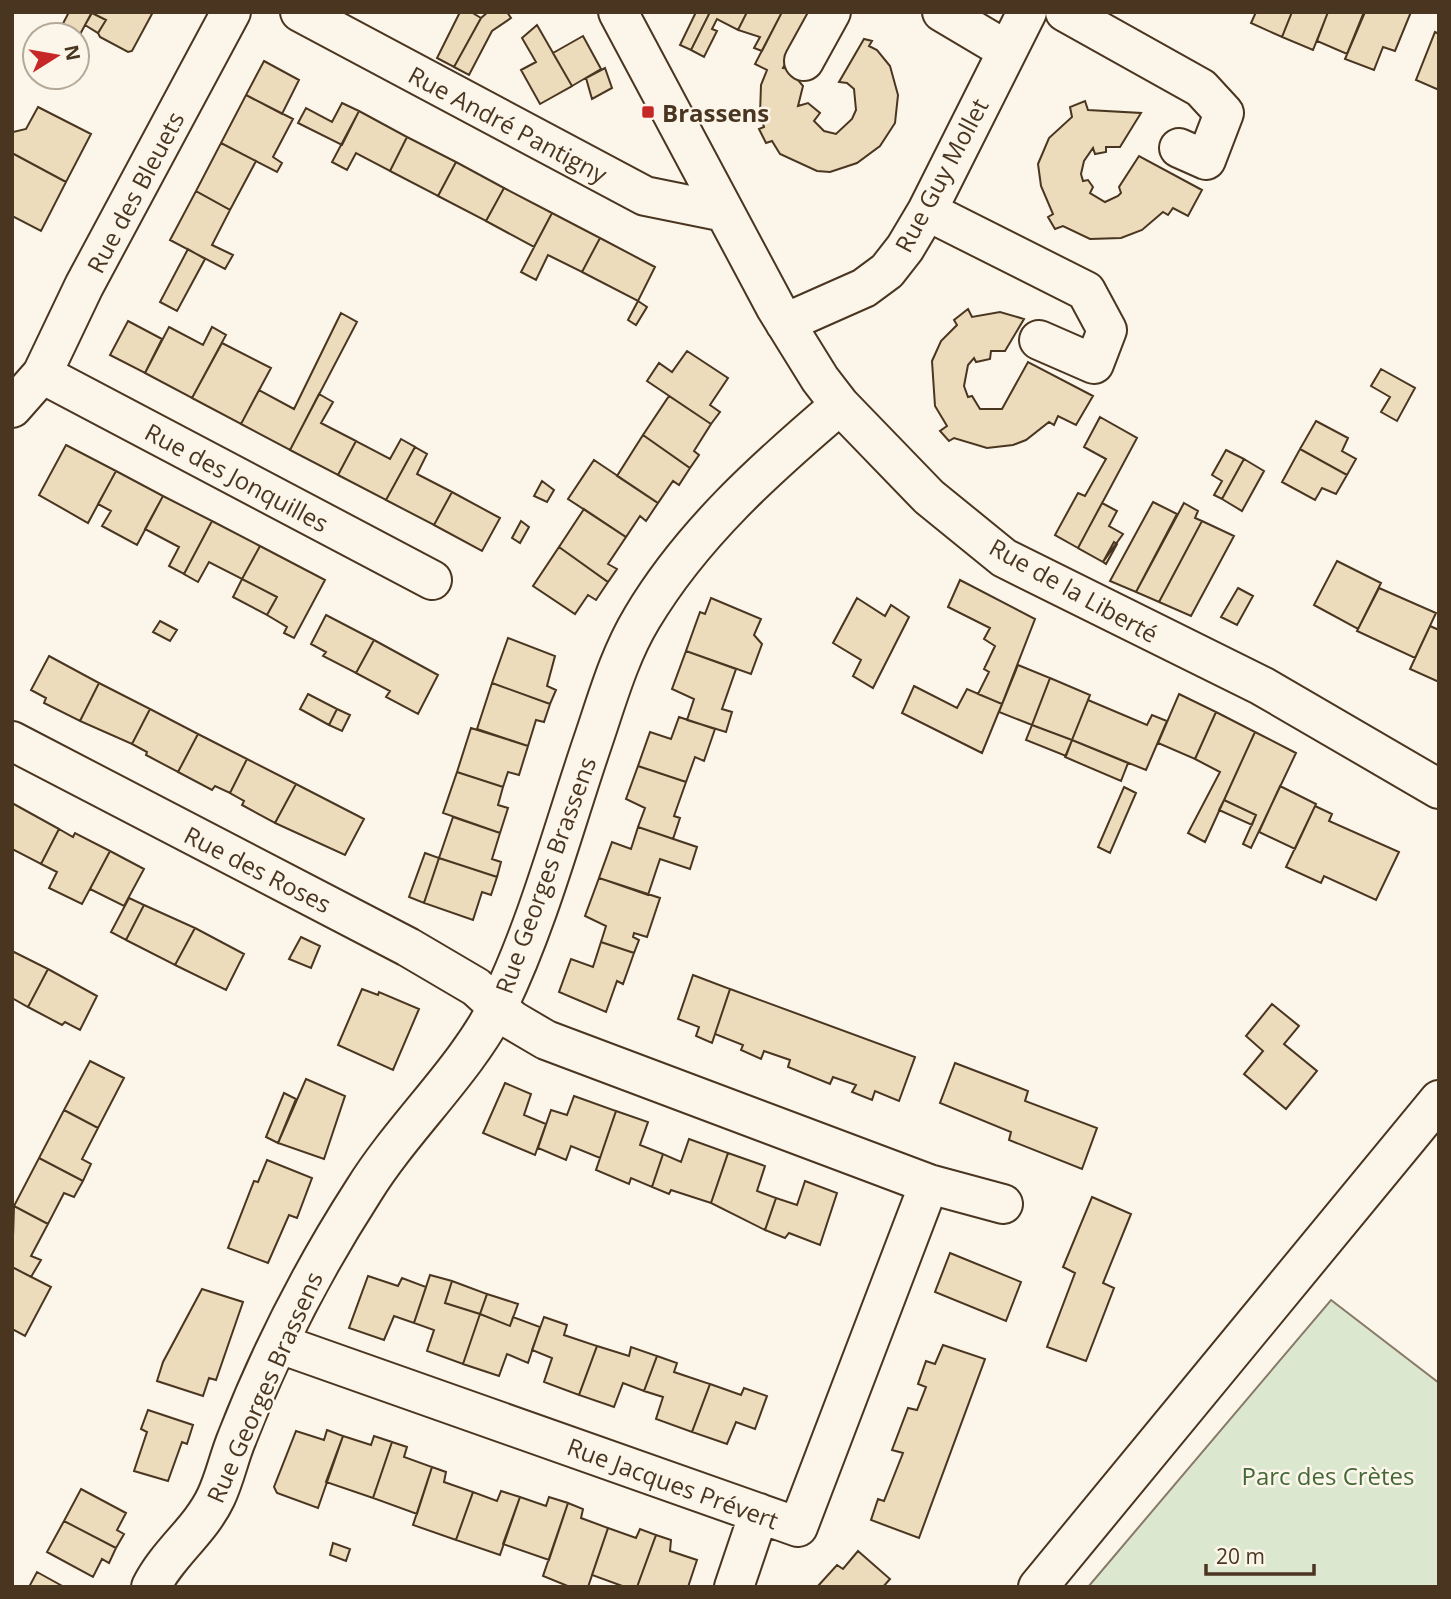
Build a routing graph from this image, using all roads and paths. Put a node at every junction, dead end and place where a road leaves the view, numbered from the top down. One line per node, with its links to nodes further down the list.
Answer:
1 (231, 12): 15 (street, Rue des Bleuets)
2 (300, 12): 12 (street, Rue André Pantigny)
3 (618, 12): 12 (street, Rue de la Liberté)
4 (831, 12): 9 (street)
5 (942, 12): 8 (street)
6 (1027, 12): 8 (street, Rue Guy Mollet)
7 (1065, 12): 10 (street)
8 (1006, 50): 11 (street, Rue Guy Mollet)
9 (804, 61)
10 (1179, 148)
11 (927, 211): 13 (street, Rue Guy Mollet); 14 (street)
12 (724, 212): 13 (street, Rue de la Liberté)
13 (785, 323): 16 (street, Rue de la Liberté)
14 (1039, 340)
15 (42, 374): 17 (street, Rue des Bleuets); 18 (street, Rue des Jonquilles)
16 (840, 405): 20 (street, Rue de la Liberté); 21 (street, Rue Georges Brassens)
17 (12, 408)
18 (432, 580)
19 (12, 741): 21 (street, Rue des Roses)
20 (1439, 789)
21 (498, 1006): 23 (street); 25 (street, Rue Georges Brassens)
22 (1439, 1100): 29 (street)
23 (929, 1184): 24 (street); 26 (street, Rue Jacques Prévert)
24 (1003, 1204)
25 (280, 1344): 26 (street, Rue Jacques Prévert); 27 (street, Rue Georges Brassens)
26 (759, 1513): 28 (street)
27 (151, 1587)
28 (734, 1587)
29 (1038, 1587)

